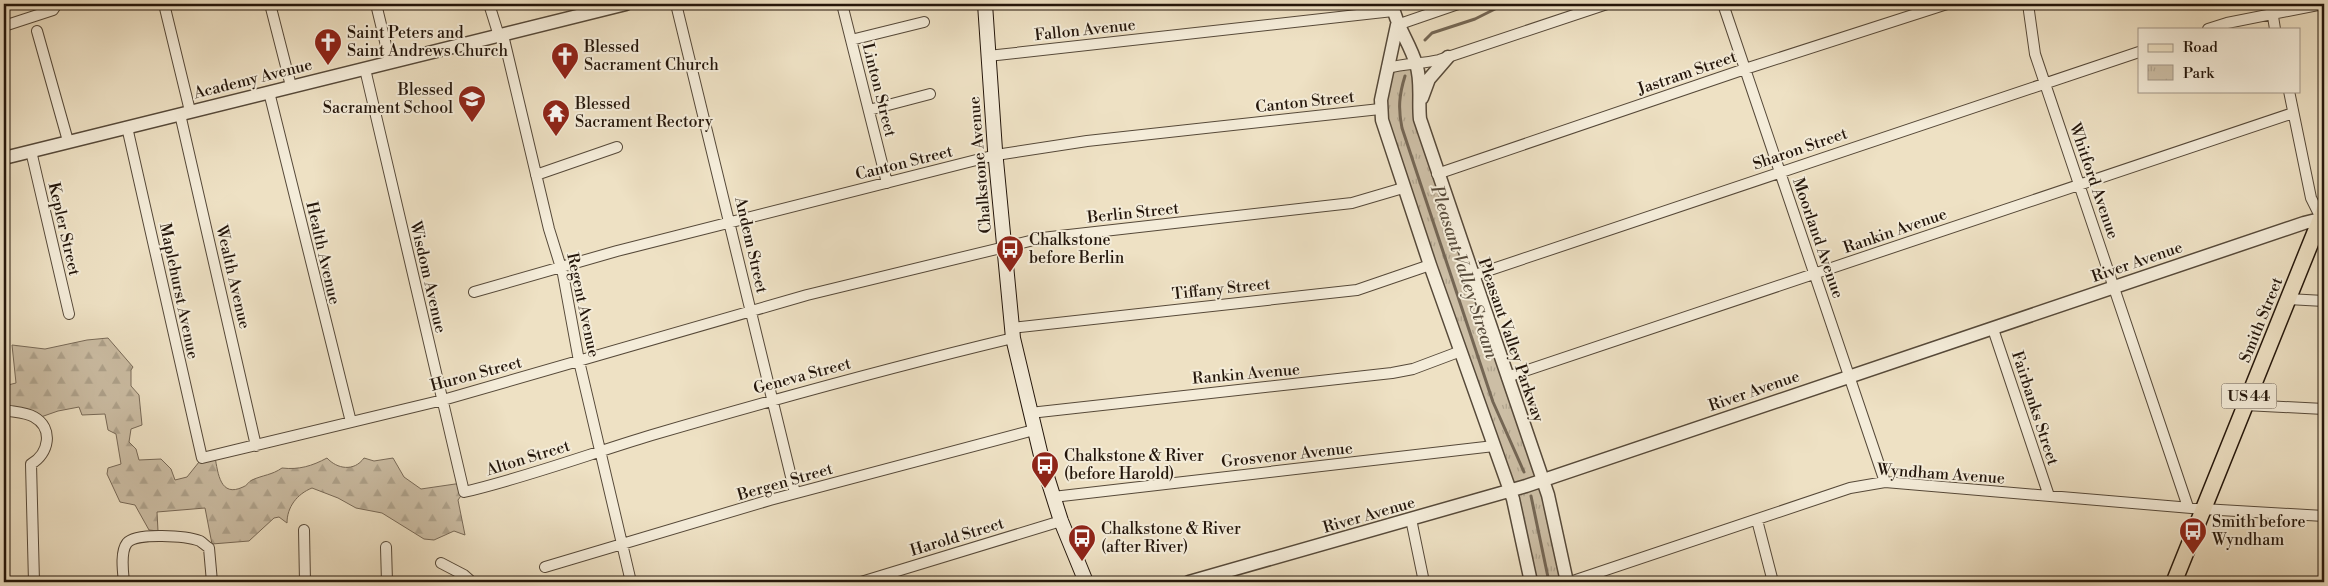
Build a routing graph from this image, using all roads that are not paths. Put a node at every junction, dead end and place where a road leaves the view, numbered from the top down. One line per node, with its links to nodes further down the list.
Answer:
1 (57, 4): 20 (street)
2 (164, 4): 42 (street, Wealth Avenue)
3 (270, 4): 35 (street)
4 (376, 4): 29 (street)
5 (489, 4): 24 (street, Regent Avenue)
6 (621, 4): 24 (street, Academy Avenue)
7 (676, 4): 57 (street, Andem Street)
8 (842, 4): 25 (street, Linton Street)
9 (985, 4): 27 (main road, Chalkstone Avenue)
10 (1458, 4): 19 (street)
11 (1607, 4): 28 (street)
12 (1723, 4): 33 (street, Moorland Avenue)
13 (1946, 4): 33 (street, Jastram Street)
14 (2028, 4): 34 (street, Whitford Avenue)
15 (2323, 4): 17 (street)
16 (1392, 8): 19 (street); 27 (street, Fallon Avenue)
17 (2272, 9): 21 (street); 22 (street)
18 (924, 22): 25 (street)
19 (1397, 25): 30 (street, Pleasant Valley Parkway); 31 (street)
20 (4, 26)
21 (2211, 28)
22 (2276, 28)
23 (37, 31): 45 (street)
24 (501, 35): 29 (street, Academy Avenue); 52 (street, Regent Avenue)
25 (851, 40): 40 (street, Linton Street)
26 (2138, 52): 34 (street, Sharon Street)
27 (988, 56): 48 (main road, Chalkstone Avenue)
28 (1448, 57): 30 (street); 41 (street)
29 (390, 62): 32 (street, Academy Avenue)
30 (1416, 64): 31 (street); 41 (street, Pleasant Valley Parkway)
31 (1388, 68): 39 (street)
32 (364, 69): 35 (street, Academy Avenue); 75 (street, Wisdom Avenue)
33 (1745, 69): 50 (street, Moorland Avenue); 51 (street, Jastram Street)
34 (2045, 83): 50 (street, Sharon Street); 54 (street, Whitford Avenue)
35 (291, 86): 36 (street, Academy Avenue)
36 (269, 92): 42 (street, Academy Avenue); 81 (street, Health Avenue)
37 (2289, 92): 43 (street)
38 (930, 94): 40 (street)
39 (1380, 109): 48 (street, Canton Street); 55 (street)
40 (869, 110): 53 (street, Linton Street)
41 (1419, 110): 51 (street, Pleasant Valley Parkway)
42 (185, 113): 44 (street, Academy Avenue); 83 (street, Wealth Avenue)
43 (2293, 113): 54 (street, Rankin Avenue); 56 (street)
44 (127, 127): 45 (street, Academy Avenue); 86 (street, Maplehurst Avenue)
45 (68, 141): 47 (street, Academy Avenue)
46 (616, 147): 52 (street)
47 (31, 150): 49 (street, Academy Avenue); 68 (street, Kepler Street)
48 (996, 156): 53 (street, Canton Street); 58 (main road, Chalkstone Avenue)
49 (4, 158)
50 (1780, 173): 61 (street, Moorland Avenue); 62 (street, Sharon Street)
51 (1437, 174): 62 (street, Pleasant Valley Parkway)
52 (536, 175): 60 (street, Regent Avenue)
53 (887, 183): 57 (street, Canton Street)
54 (2080, 185): 61 (street, Rankin Avenue); 63 (street, Whitford Avenue)
55 (1404, 188): 58 (street, Berlin Street); 59 (street)
56 (2323, 215): 63 (street, River Avenue); 65 (main road, Smith Street / US 44)
57 (730, 223): 60 (street, Canton Street); 67 (street, Andem Street)
58 (1006, 246): 67 (street, Berlin Street); 70 (main road, Chalkstone Avenue)
59 (1430, 265): 70 (street, Tiffany Street); 71 (street)
60 (561, 268): 64 (street, Canton Street); 72 (street, Regent Avenue)
61 (1814, 274): 73 (street, Moorland Avenue); 74 (street, Rankin Avenue)
62 (1472, 276): 74 (street, Pleasant Valley Parkway)
63 (2114, 287): 69 (street, River Avenue); 94 (street, Whitford Avenue)
64 (474, 292)
65 (2288, 299): 66 (street); 77 (main road, Smith Street / US 44)
66 (2324, 301)
67 (751, 310): 72 (street, Huron Street); 76 (street, Andem Street)
68 (69, 314)
69 (1993, 329): 73 (street, River Avenue); 92 (street, Fairbanks Street)
70 (1013, 333): 76 (street, Geneva Street); 80 (main road, Chalkstone Avenue)
71 (1460, 351): 80 (street, Rankin Avenue); 84 (street)
72 (579, 361): 75 (street, Huron Street); 85 (street, Regent Avenue)
73 (1849, 376): 87 (street, River Avenue); 88 (street, Moorland Avenue)
74 (1507, 378): 87 (street, Pleasant Valley Parkway)
75 (442, 400): 81 (street, Huron Street); 90 (street, Wisdom Avenue)
76 (772, 400): 85 (street, Geneva Street); 91 (street, Andem Street)
77 (2245, 405): 79 (street); 94 (main road, Smith Street / US 44)
78 (4, 410): 104 (street)
79 (2324, 410)
80 (1030, 413): 82 (main road, Chalkstone Avenue)
81 (351, 422): 83 (street, Huron Street)
82 (1034, 430): 91 (street, Bergen Street); 93 (main road, Chalkstone Avenue)
83 (256, 446): 86 (street, Huron Street)
84 (1494, 446): 89 (street); 93 (street, Grosvenor Avenue)
85 (600, 452): 90 (street, Alton Street); 100 (street, Regent Avenue)
86 (206, 458)
87 (1543, 479): 89 (street, River Avenue); 116 (street, Pleasant Valley Parkway)
88 (1885, 482): 92 (street, Wyndham Avenue); 97 (street, Wyndham Avenue)
89 (1510, 490): 96 (street, River Avenue); 115 (street)
90 (464, 492)
91 (795, 493): 100 (street, Bergen Street)
92 (2048, 496): 94 (street, Wyndham Avenue)
93 (1053, 497): 98 (main road, Chalkstone Avenue)
94 (2196, 508): 95 (street, Wyndham Avenue); 119 (main road, Smith Street / US 44)
95 (2324, 516)
96 (1411, 519): 113 (street, River Avenue); 114 (street)
97 (1757, 520): 117 (street, Wyndham Avenue); 118 (street)
98 (1061, 521): 111 (street, Harold Street); 112 (main road, Chalkstone Avenue)
99 (304, 530): 107 (street)
100 (623, 545): 103 (street, Bergen Street); 110 (street, Regent Avenue)
101 (386, 547): 108 (street)
102 (441, 563): 109 (street)
103 (545, 567)
104 (34, 582)
105 (124, 582): 106 (street)
106 (212, 582)
107 (304, 582)
108 (387, 582)
109 (472, 582)
110 (632, 582)
111 (861, 582)
112 (1086, 582)
113 (1190, 582)
114 (1424, 582)
115 (1531, 582)
116 (1567, 582)
117 (1570, 582)
118 (1772, 582)
119 (2174, 582)

